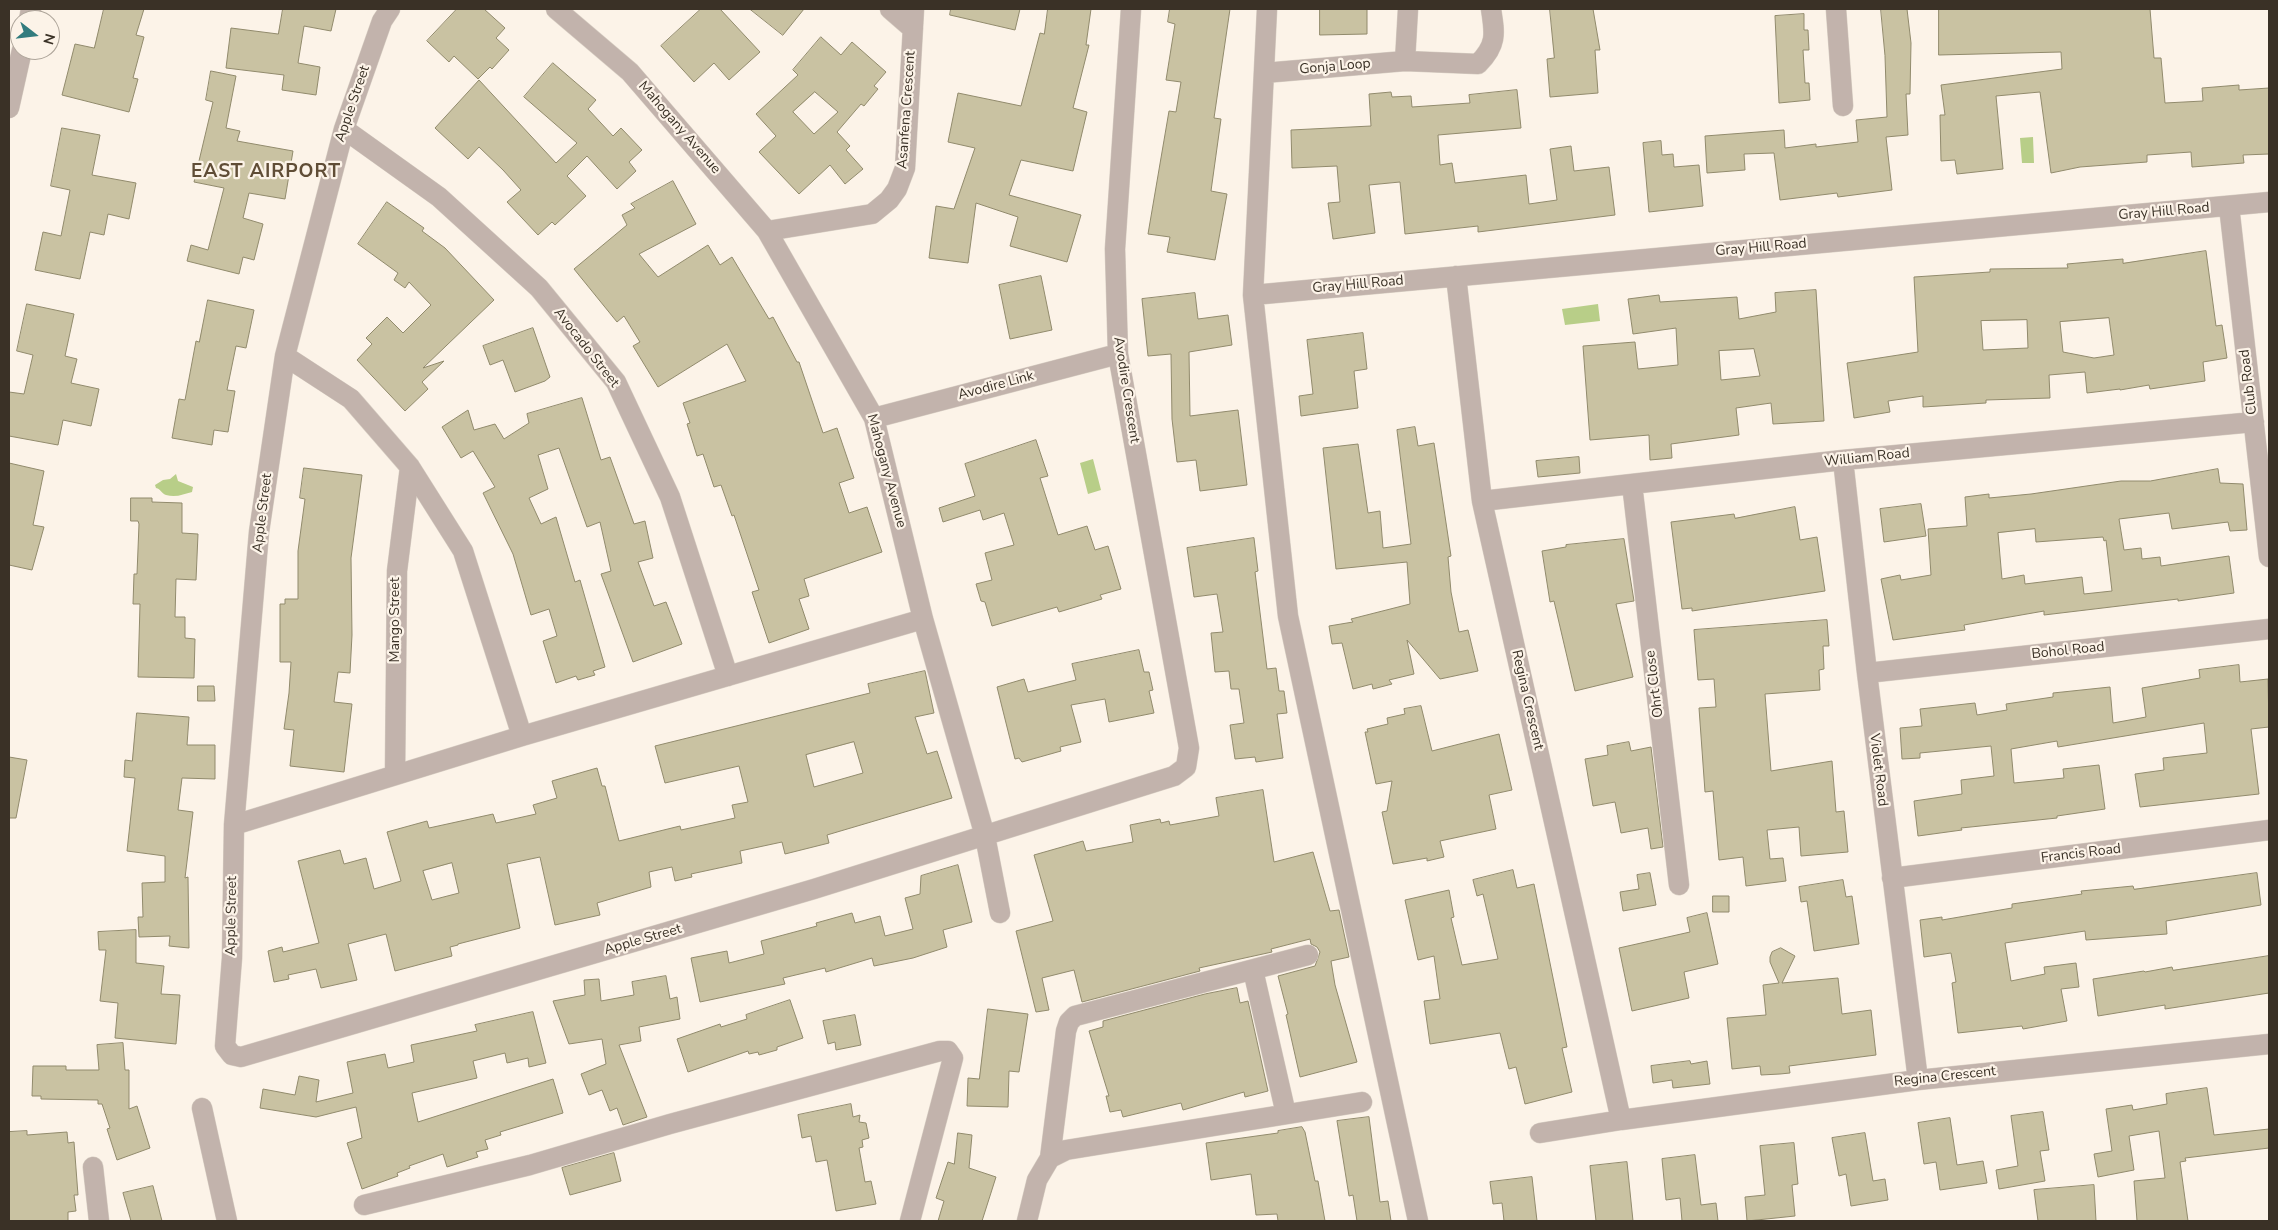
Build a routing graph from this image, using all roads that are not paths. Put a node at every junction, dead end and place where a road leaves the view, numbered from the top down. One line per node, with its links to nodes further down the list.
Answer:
1 (390, 9): 16 (street, Apple Street)
2 (556, 9): 19 (street, Mahogany Avenue)
3 (890, 9): 10 (street)
4 (914, 9): 10 (street, Asanfena Crescent)
5 (1131, 9): 22 (street, Avodire Crescent)
6 (1267, 9): 13 (street)
7 (1408, 9): 12 (street)
8 (1491, 9): 12 (street, Gonja Loop)
9 (1836, 9): 15 (street)
10 (912, 29): 19 (street, Asanfena Crescent)
11 (20, 60): 14 (street)
12 (1405, 60): 13 (street, Gonja Loop)
13 (1264, 73): 21 (street)
14 (9, 105)
15 (1843, 106)
16 (344, 129): 23 (street, Apple Street); 34 (street, Avocado Street)
17 (2269, 202): 18 (street, Gray Hill Road)
18 (2229, 206): 20 (street, Gray Hill Road); 25 (street, Club Road)
19 (767, 231): 24 (street, Mahogany Avenue)
20 (1456, 276): 21 (street, Gray Hill Road); 29 (street, Regina Crescent)
21 (1253, 295): 59 (street)
22 (1118, 354): 24 (street, Avodire Link); 39 (street, Avodire Crescent)
23 (285, 356): 27 (street); 37 (street, Apple Street)
24 (874, 418): 31 (street, Mahogany Avenue)
25 (2254, 422): 26 (street, William Road); 30 (street, Club Road)
26 (1843, 460): 28 (street, William Road); 33 (street, Violet Road)
27 (410, 466): 35 (street); 36 (street, Mango Street)
28 (1632, 484): 29 (street, William Road); 41 (street, Ohrt Close)
29 (1482, 501): 50 (street, Regina Crescent)
30 (2269, 557)
31 (923, 619): 34 (street); 39 (street, Mahogany Avenue)
32 (2269, 629): 33 (street, Bohol Road)
33 (1867, 673): 40 (street, Violet Road)
34 (728, 676): 35 (street)
35 (522, 736): 36 (street)
36 (395, 775): 37 (street)
37 (234, 825): 39 (street, Apple Street)
38 (2269, 830): 40 (street, Francis Road)
39 (985, 836): 42 (street, Mahogany Avenue)
40 (1892, 878): 46 (street, Violet Road)
41 (1679, 885)
42 (1000, 913)
43 (1308, 955): 44 (street)
44 (1252, 970): 49 (street); 52 (street)
45 (2269, 1044): 46 (street, Regina Crescent)
46 (1918, 1080): 50 (street, Regina Crescent)
47 (1362, 1102): 49 (street)
48 (202, 1108): 56 (street)
49 (1286, 1114): 52 (street)
50 (1621, 1120): 51 (street, Regina Crescent)
51 (1540, 1133)
52 (1050, 1158): 58 (street)
53 (93, 1167): 55 (street)
54 (364, 1205): 57 (street)
55 (99, 1221)
56 (227, 1221)
57 (910, 1221)
58 (1028, 1221)
59 (1418, 1221)

